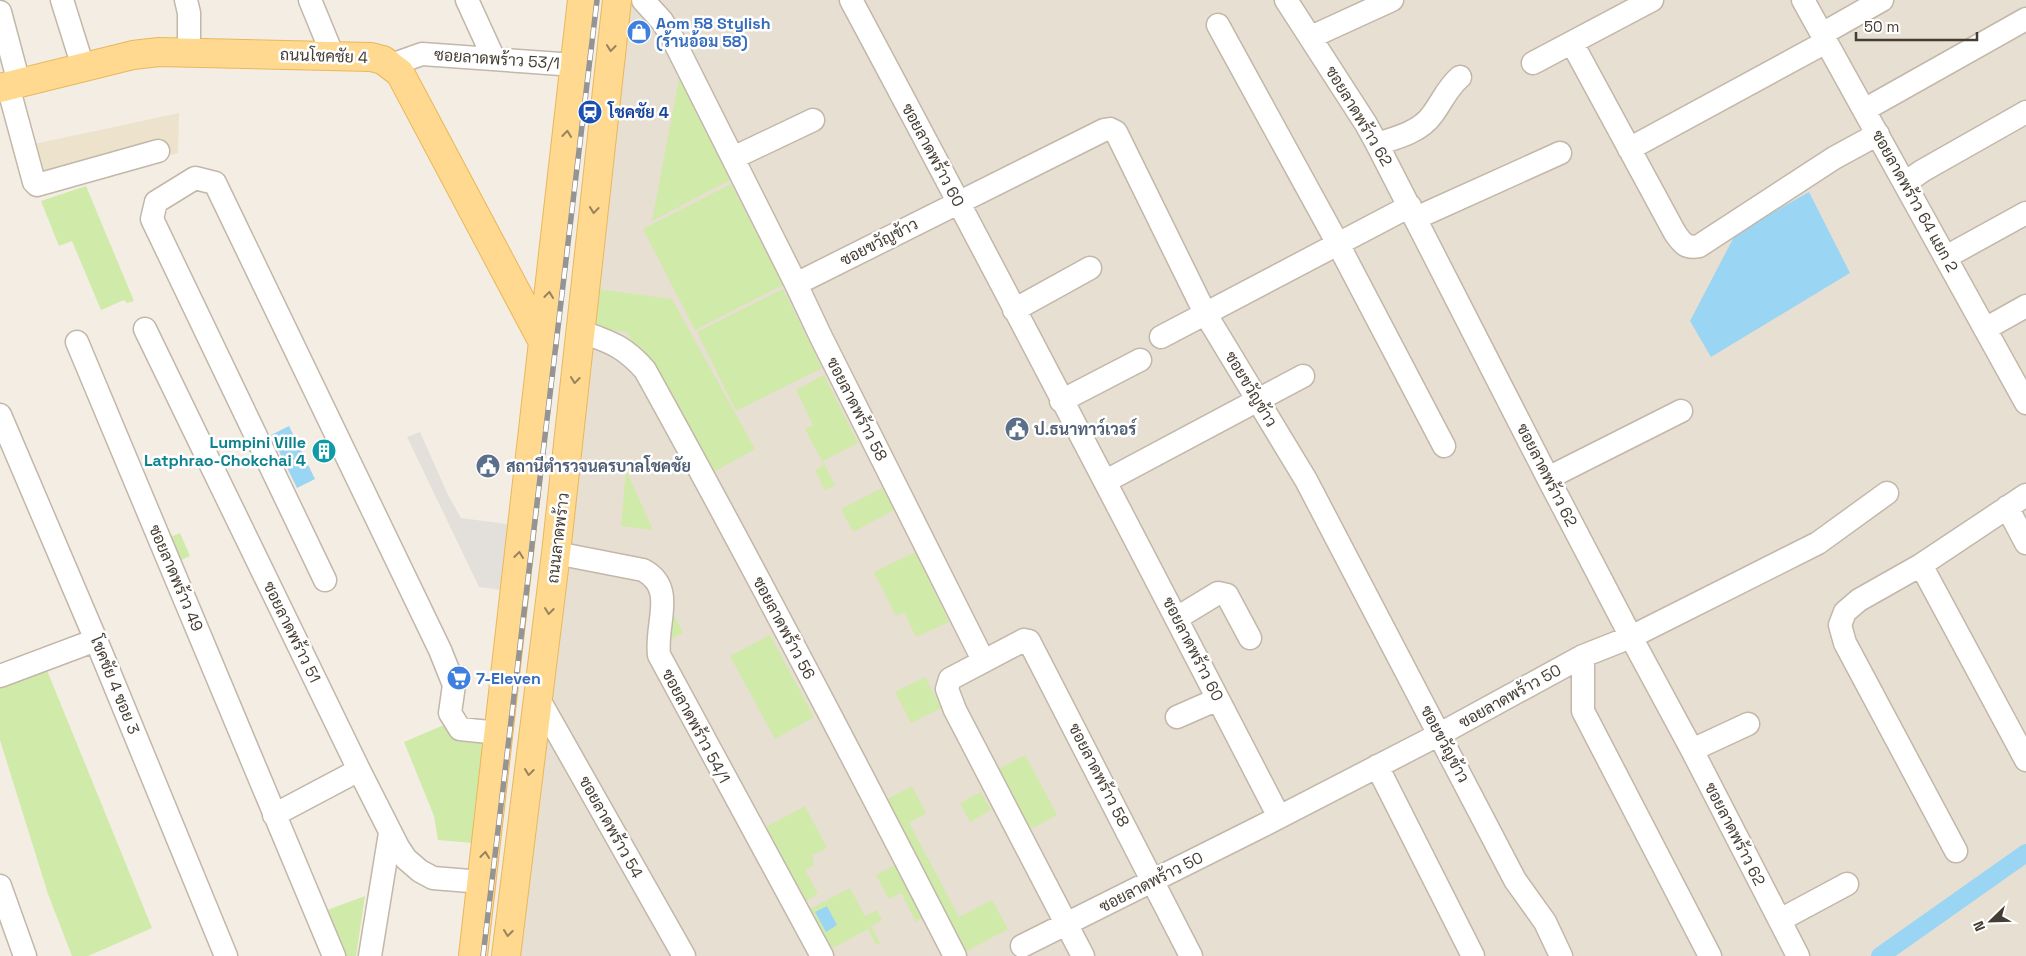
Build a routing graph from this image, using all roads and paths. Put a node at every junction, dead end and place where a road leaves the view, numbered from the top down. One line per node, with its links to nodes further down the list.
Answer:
1 (62, 0): 26 (street)
2 (186, 0): 20 (street)
3 (310, 0): 21 (street)
4 (467, 0): 22 (street)
5 (582, 0): 24 (main road)
6 (616, 0): 51 (main road, ถนนลาดพร้าว, one-way to 51)
7 (643, 0): 37 (street, ซอยลาดพร้าว 58)
8 (850, 0): 39 (street, ซอยลาดพร้าว 60)
9 (1286, 0): 18 (street, ซอยลาดพร้าว 62)
10 (1392, 0): 18 (street)
11 (1652, 0): 19 (street)
12 (1803, 0): 17 (street, ซอยลาดพร้าว 64 แยก 2)
13 (1882, 0): 17 (street)
14 (0, 12): 28 (street)
15 (2026, 18): 29 (street)
16 (1218, 25): 42 (street)
17 (1829, 33): 29 (street, ซอยลาดพร้าว 64 แยก 2); 34 (street)
18 (1311, 37): 33 (street, ซอยลาดพร้าว 62)
19 (1572, 42): 23 (street); 34 (street)
20 (189, 52): 21 (main road, ถนนโชคชัย 4); 26 (main road, ถนนโชคชัย 4)
21 (333, 56): 25 (main road, ถนนโชคชัย 4)
22 (494, 59): 24 (street, ซอยลาดพร้าว 53/1); 25 (street, ซอยลาดพร้าว 53/1)
23 (1533, 63)
24 (575, 65): 54 (main road, one-way to 24)
25 (391, 66): 54 (main road, ถนนโชคชัย 4)
26 (83, 67): 28 (main road, ถนนโชคชัย 4)
27 (1460, 77): 33 (street)
28 (9, 86): 35 (street)
29 (1864, 110): 32 (street, ซอยลาดพร้าว 64 แยก 2)
30 (2026, 112): 38 (street)
31 (812, 120): 37 (street)
32 (1878, 134): 34 (street); 38 (street, ซอยลาดพร้าว 64 แยก 2)
33 (1377, 144): 40 (street, ซอยลาดพร้าว 62)
34 (1628, 149)
35 (158, 151)
36 (1560, 153): 40 (street)
37 (733, 158): 45 (street, ซอยลาดพร้าว 58)
38 (1913, 177): 43 (street, ซอยลาดพร้าว 64 แยก 2)
39 (958, 201): 45 (street, ซอยขวัญข้าว); 47 (street, ซอยลาดพร้าว 60); 48 (street, ซอยขวัญข้าว)
40 (1413, 212): 42 (street); 63 (street, ซอยลาดพร้าว 62)
41 (2026, 213): 43 (street)
42 (1338, 244): 48 (street); 62 (street)
43 (1946, 258): 50 (street, ซอยลาดพร้าว 64 แยก 2)
44 (1090, 268): 47 (street)
45 (796, 284): 77 (street, ซอยลาดพร้าว 58)
46 (2026, 306): 50 (street)
47 (1014, 310): 58 (street, ซอยลาดพร้าว 60)
48 (1205, 313): 52 (street); 57 (street, ซอยขวัญข้าว)
49 (145, 329): 88 (street, ซอยลาดพร้าว 51)
50 (1985, 329): 59 (street, ซอยลาดพร้าว 64 แยก 2)
51 (580, 332): 69 (main road, ถนนลาดพร้าว, one-way to 69); 108 (street, ซอยลาดพร้าว 56)
52 (1161, 337)
53 (77, 342): 89 (street, ซอยลาดพร้าว 49)
54 (544, 344): 83 (main road, one-way to 54)
55 (1140, 360): 58 (street)
56 (1303, 376): 57 (street)
57 (1257, 399): 64 (street); 84 (street, ซอยขวัญข้าว)
58 (1061, 401): 64 (street, ซอยลาดพร้าว 60)
59 (2026, 403)
60 (1681, 411): 63 (street)
61 (0, 415): 75 (street, โชคชัย 4 ซอย 3)
62 (1444, 446)
63 (1548, 478): 73 (street, ซอยลาดพร้าว 62)
64 (1106, 480): 72 (street, ซอยลาดพร้าว 60)
65 (1887, 492): 73 (street, ซอยลาดพร้าว 50)
66 (2026, 495): 67 (street)
67 (2007, 507): 68 (street); 70 (street)
68 (2026, 543)
69 (556, 553): 79 (main road, ถนนลาดพร้าว, one-way to 79); 107 (street, ซอยลาดพร้าว 54/1)
70 (1921, 565): 86 (street); 92 (street)
71 (324, 580): 83 (street)
72 (1177, 618): 74 (street); 80 (street, ซอยลาดพร้าว 60)
73 (1631, 637): 76 (street, ซอยลาดพร้าว 50); 85 (street, ซอยลาดพร้าว 62)
74 (1250, 638)
75 (96, 640): 78 (street); 101 (street, โชคชัย 4 ซอย 3)
76 (1583, 656): 84 (street, ซอยลาดพร้าว 50); 113 (street)
77 (983, 660): 93 (street, ซอยลาดพร้าว 58); 98 (street, ซอยลาดพร้าว 58)
78 (0, 676)
79 (538, 698): 105 (main road, ถนนลาดพร้าว, one-way to 105); 106 (street, ซอยลาดพร้าว 54)
80 (1218, 699): 81 (street); 90 (street, ซอยลาดพร้าว 60)
81 (1177, 717)
82 (1748, 724): 85 (street)
83 (498, 733): 94 (main road, one-way to 83)
84 (1440, 734): 87 (street, ซอยลาดพร้าว 50); 112 (street, ซอยขวัญข้าว)
85 (1692, 750): 97 (street, ซอยลาดพร้าว 62)
86 (2026, 760)
87 (1377, 766): 90 (street, ซอยลาดพร้าว 50); 111 (street)
88 (359, 770): 89 (street); 91 (street, ซอยลาดพร้าว 51)
89 (274, 815): 102 (street, ซอยลาดพร้าว 49)
90 (1279, 817): 93 (street, ซอยลาดพร้าว 50)
91 (390, 833): 94 (street, ซอยลาดพร้าว 51); 103 (street)
92 (1956, 851)
93 (1153, 880): 98 (street, ซอยลาดพร้าว 50); 110 (street, ซอยลาดพร้าว 58)
94 (482, 882): 104 (main road)
95 (1847, 884): 97 (street)
96 (0, 886): 100 (street)
97 (1780, 920): 114 (street, ซอยลาดพร้าว 62)
98 (1067, 923): 99 (street, ซอยลาดพร้าว 50); 109 (street, ซอยลาดพร้าว 58)
99 (1022, 946)
100 (25, 956)
101 (226, 956)
102 (334, 956)
103 (370, 956)
104 (473, 956)
105 (506, 956)
106 (684, 956)
107 (822, 956)
108 (955, 956)
109 (1083, 956)
110 (1191, 956)
111 (1473, 956)
112 (1561, 956)
113 (1710, 956)
114 (1798, 956)

